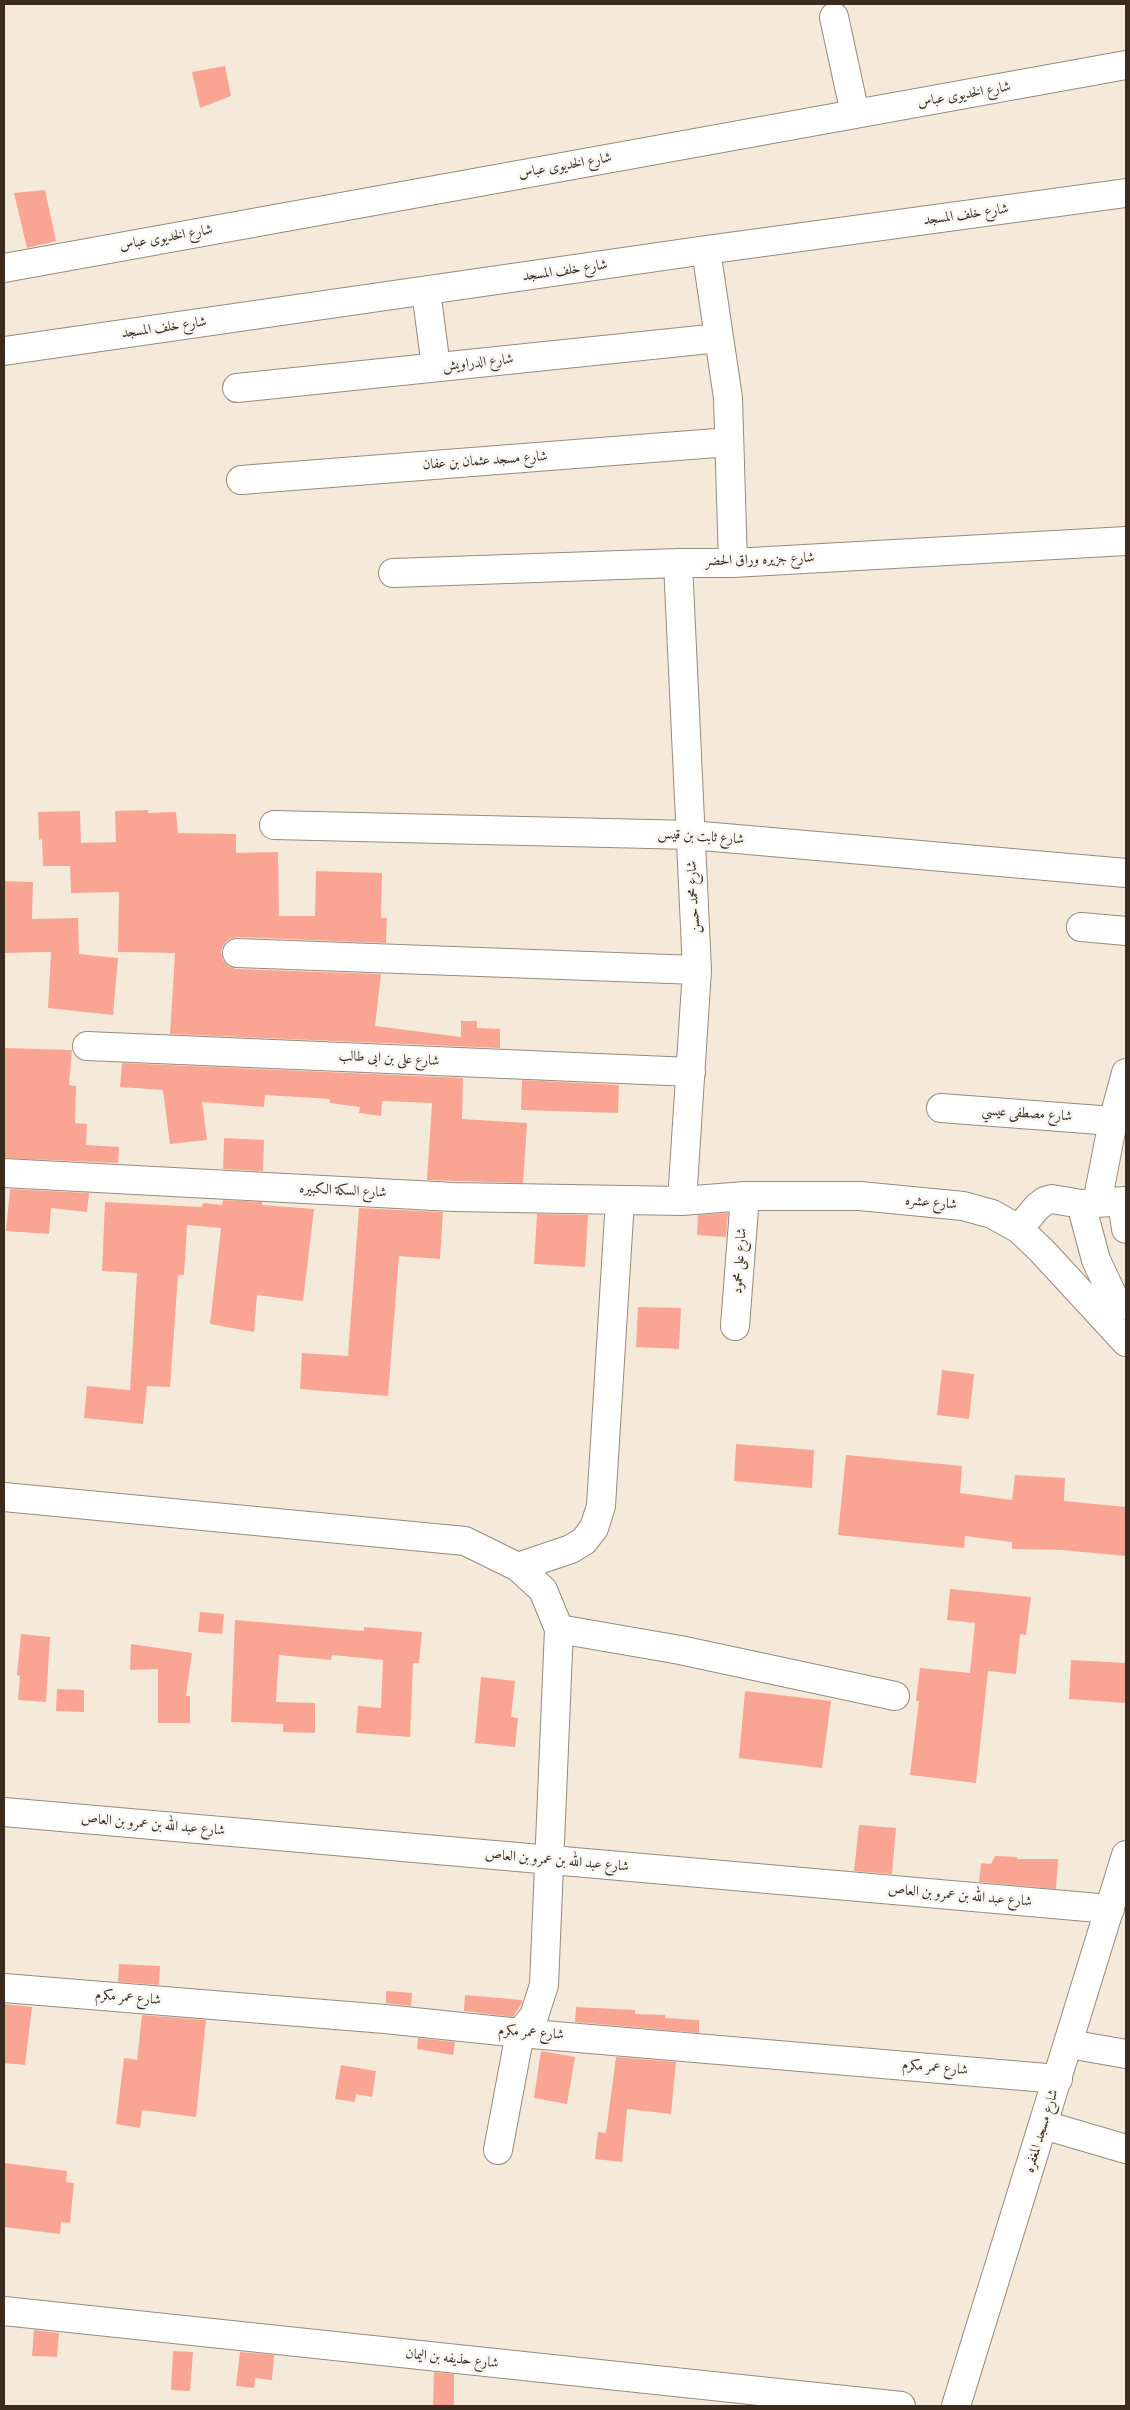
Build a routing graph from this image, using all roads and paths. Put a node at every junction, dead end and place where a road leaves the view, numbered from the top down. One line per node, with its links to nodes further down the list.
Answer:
1 (834, 17): 3 (street)
2 (1126, 65): 3 (street, شارع الخديوى عباس)
3 (855, 114): 6 (street, شارع الخديوى عباس)
4 (1126, 193): 5 (street, شارع خلف المسجد)
5 (706, 250): 7 (street, شارع خلف المسجد); 8 (street)
6 (4, 268)
7 (426, 291): 9 (street, شارع خلف المسجد); 10 (street)
8 (719, 338): 10 (street, شارع الدراويش); 12 (street)
9 (4, 351)
10 (436, 367): 11 (street, شارع الدراويش)
11 (237, 388)
12 (729, 442): 13 (street, شارع مسجد عثمان بن عفان); 16 (street)
13 (241, 480)
14 (1126, 541): 16 (street, شارع جزيره وراق الحضر)
15 (678, 562): 16 (street, شارع جزيره وراق الحضر); 17 (street, شارع جزيره وراق الحضر); 19 (street, شارع محمد حسن)
16 (733, 563)
17 (393, 573)
18 (274, 825): 19 (street, شارع ثابت بن قيس)
19 (691, 835): 20 (street, شارع ثابت بن قيس); 24 (street, شارع محمد حسن)
20 (1126, 873)
21 (1081, 927): 22 (street)
22 (1126, 932)
23 (237, 953): 24 (street)
24 (697, 970): 26 (street, شارع محمد حسن)
25 (87, 1046): 26 (street, شارع على بن ابى طالب)
26 (690, 1072): 33 (street, شارع محمد حسن)
27 (1126, 1073): 29 (street)
28 (941, 1108): 29 (street, شارع مصطفى عيسي)
29 (1113, 1121): 34 (street)
30 (4, 1173): 32 (street, شارع السكة الكبيره)
31 (745, 1196): 33 (street, شارع عشره); 35 (street, شارع عشره); 38 (street, شارع على محمود)
32 (620, 1200): 33 (street, شارع السكة الكبيره); 41 (street)
33 (682, 1201)
34 (1106, 1202): 35 (street); 36 (street); 37 (street)
35 (1019, 1229): 39 (street, شارع عشره)
36 (1126, 1229)
37 (1118, 1307)
38 (734, 1326)
39 (1126, 1342)
40 (4, 1497): 41 (street)
41 (518, 1567): 42 (street)
42 (559, 1629): 43 (street); 45 (street)
43 (895, 1696)
44 (4, 1812): 45 (street, شارع عبد الله بن عمرو بن العاص)
45 (550, 1860): 47 (street, شارع عبد الله بن عمرو بن العاص); 49 (street)
46 (1125, 1864): 47 (street, شارع مسجد المغفره)
47 (1110, 1909): 50 (street, شارع مسجد المغفره)
48 (4, 1988): 49 (street, شارع عمر مكرم)
49 (520, 2033): 52 (street, شارع عمر مكرم); 55 (street)
50 (1069, 2044): 51 (street); 52 (street, شارع مسجد المغفره)
51 (1126, 2054)
52 (1058, 2080): 53 (street, شارع مسجد المغفره)
53 (1044, 2125): 54 (street); 58 (street, شارع مسجد المغفره)
54 (1126, 2149)
55 (498, 2150)
56 (4, 2311): 57 (street, شارع حذيفه بن اليمان)
57 (901, 2406)
58 (956, 2406)

